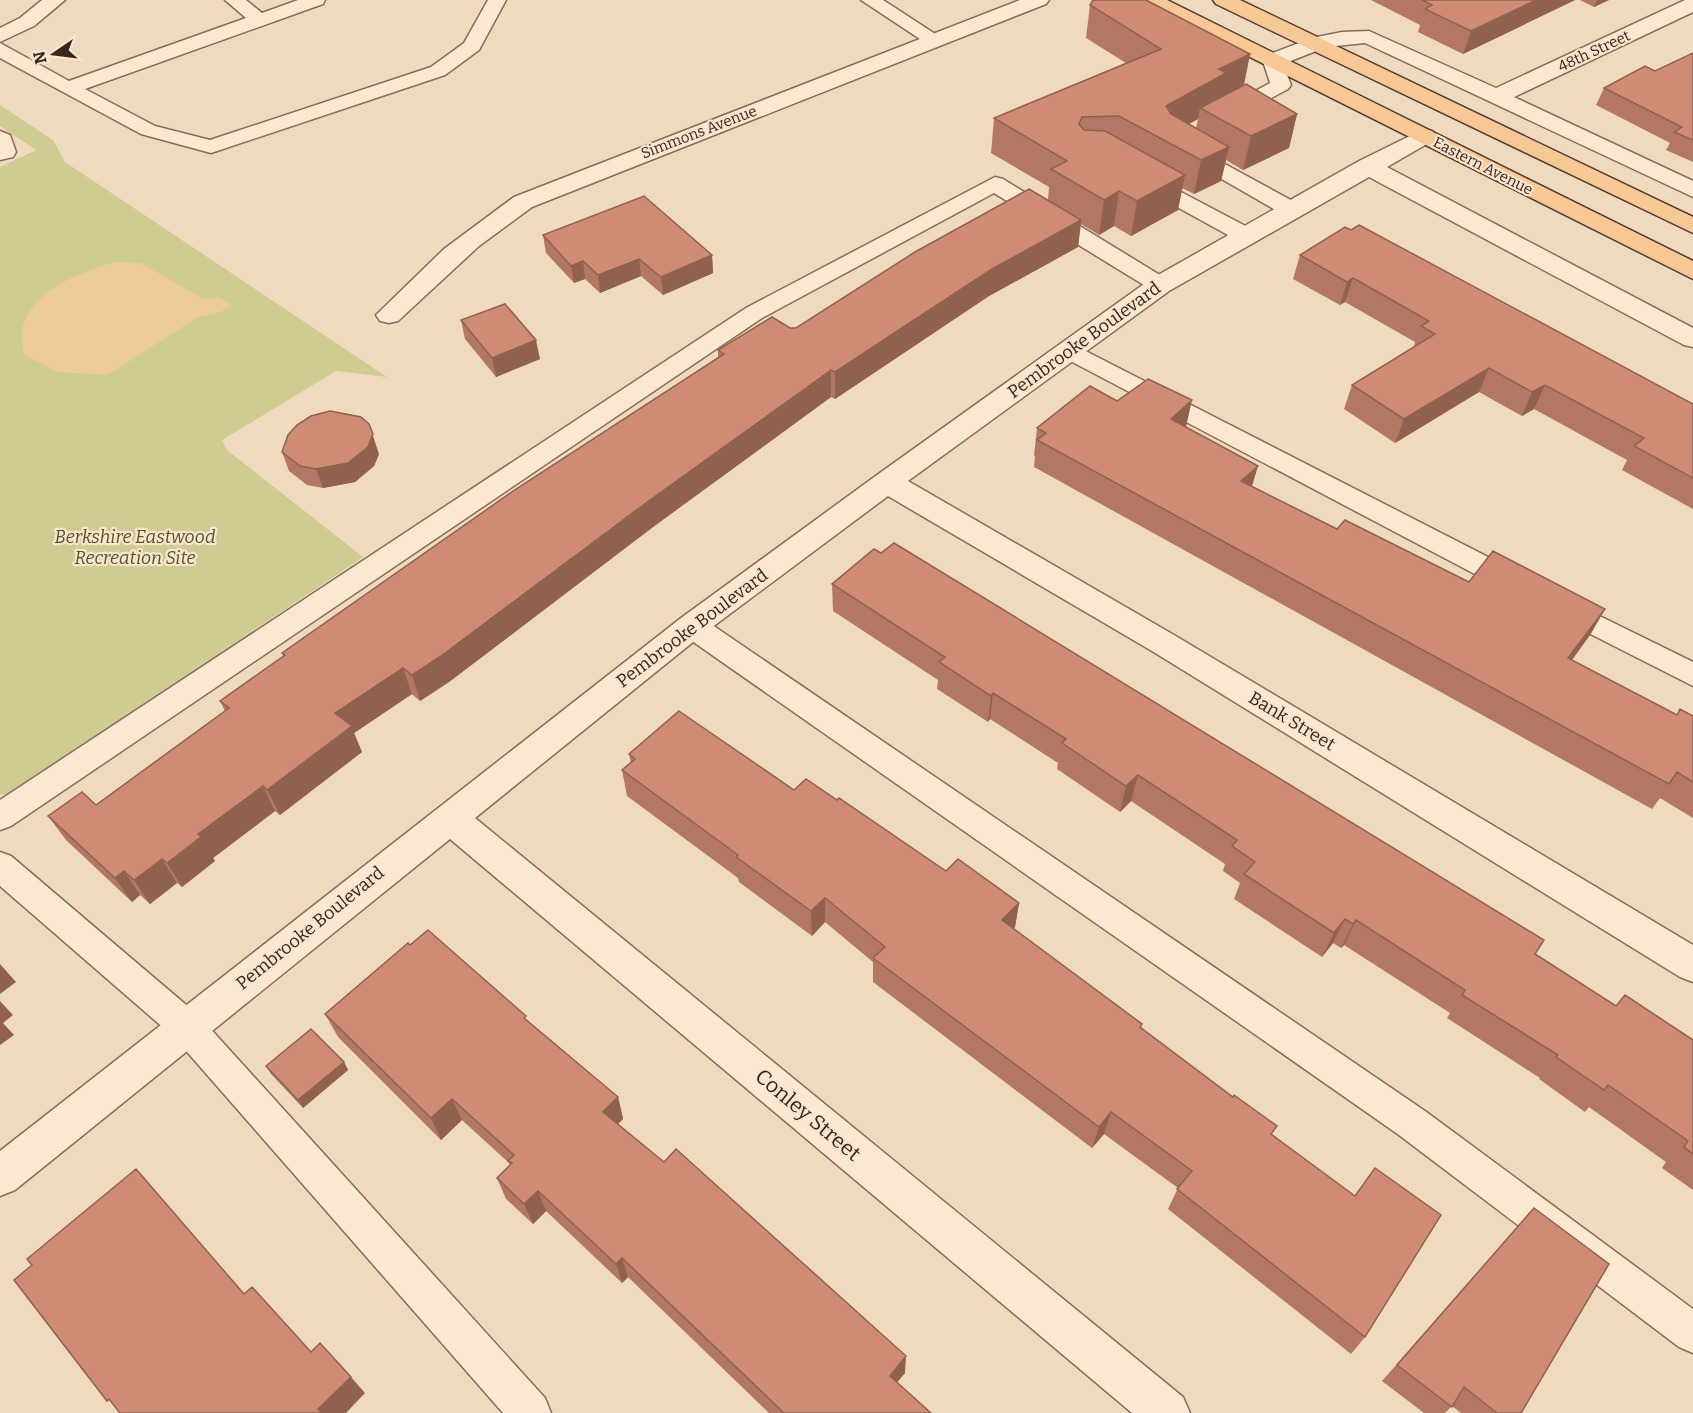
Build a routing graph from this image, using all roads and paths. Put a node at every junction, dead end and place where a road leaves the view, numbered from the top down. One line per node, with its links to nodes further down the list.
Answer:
1 (55, 0): 11 (street)
2 (234, 0): 10 (lane)
3 (316, 0): 10 (lane)
4 (497, 0): 16 (lane)
5 (870, 0): 12 (lane)
6 (1151, 0): 15 (main road, Eastern Avenue)
7 (1223, 0): 13 (main road, Eastern Avenue)
8 (1024, 2): 12 (street, Simmons Avenue)
9 (1693, 4): 17 (street, 48th Street)
10 (260, 20): 16 (lane)
11 (0, 36)
12 (936, 41): 32 (street, Simmons Avenue)
13 (1312, 42): 15 (street); 17 (street); 18 (main road, Eastern Avenue)
14 (0, 49): 16 (lane)
15 (1273, 61): 19 (lane); 21 (main road, Eastern Avenue)
16 (68, 88)
17 (1495, 97): 26 (street)
18 (1463, 116): 21 (main road); 28 (main road, Eastern Avenue)
19 (1212, 121)
20 (1193, 132): 27 (lane)
21 (1424, 136): 24 (street, Pembrooke Boulevard); 30 (main road, Eastern Avenue)
22 (0, 137): 23 (lane)
23 (0, 154)
24 (1367, 166): 27 (street, Pembrooke Boulevard); 33 (street)
25 (1129, 171): 29 (lane)
26 (1693, 190)
27 (1292, 210): 29 (street, Pembrooke Boulevard)
28 (1693, 226)
29 (1245, 235): 31 (street, Pembrooke Boulevard)
30 (1693, 272)
31 (1160, 285): 34 (street, Pembrooke Boulevard); 38 (lane)
32 (390, 315)
33 (1693, 339)
34 (1070, 351): 35 (street, Pembrooke Boulevard); 37 (lane)
35 (887, 482): 36 (street, Pembrooke Boulevard); 41 (street, Bank Street)
36 (692, 626): 39 (street, Pembrooke Boulevard); 44 (lane)
37 (1693, 675)
38 (0, 817)
39 (449, 817): 42 (street, Pembrooke Boulevard); 46 (street, Conley Street)
40 (0, 866): 42 (lane)
41 (1693, 965)
42 (186, 1026): 43 (street, Pembrooke Boulevard); 45 (lane)
43 (0, 1176)
44 (1693, 1333)
45 (530, 1413)
46 (1167, 1413)

